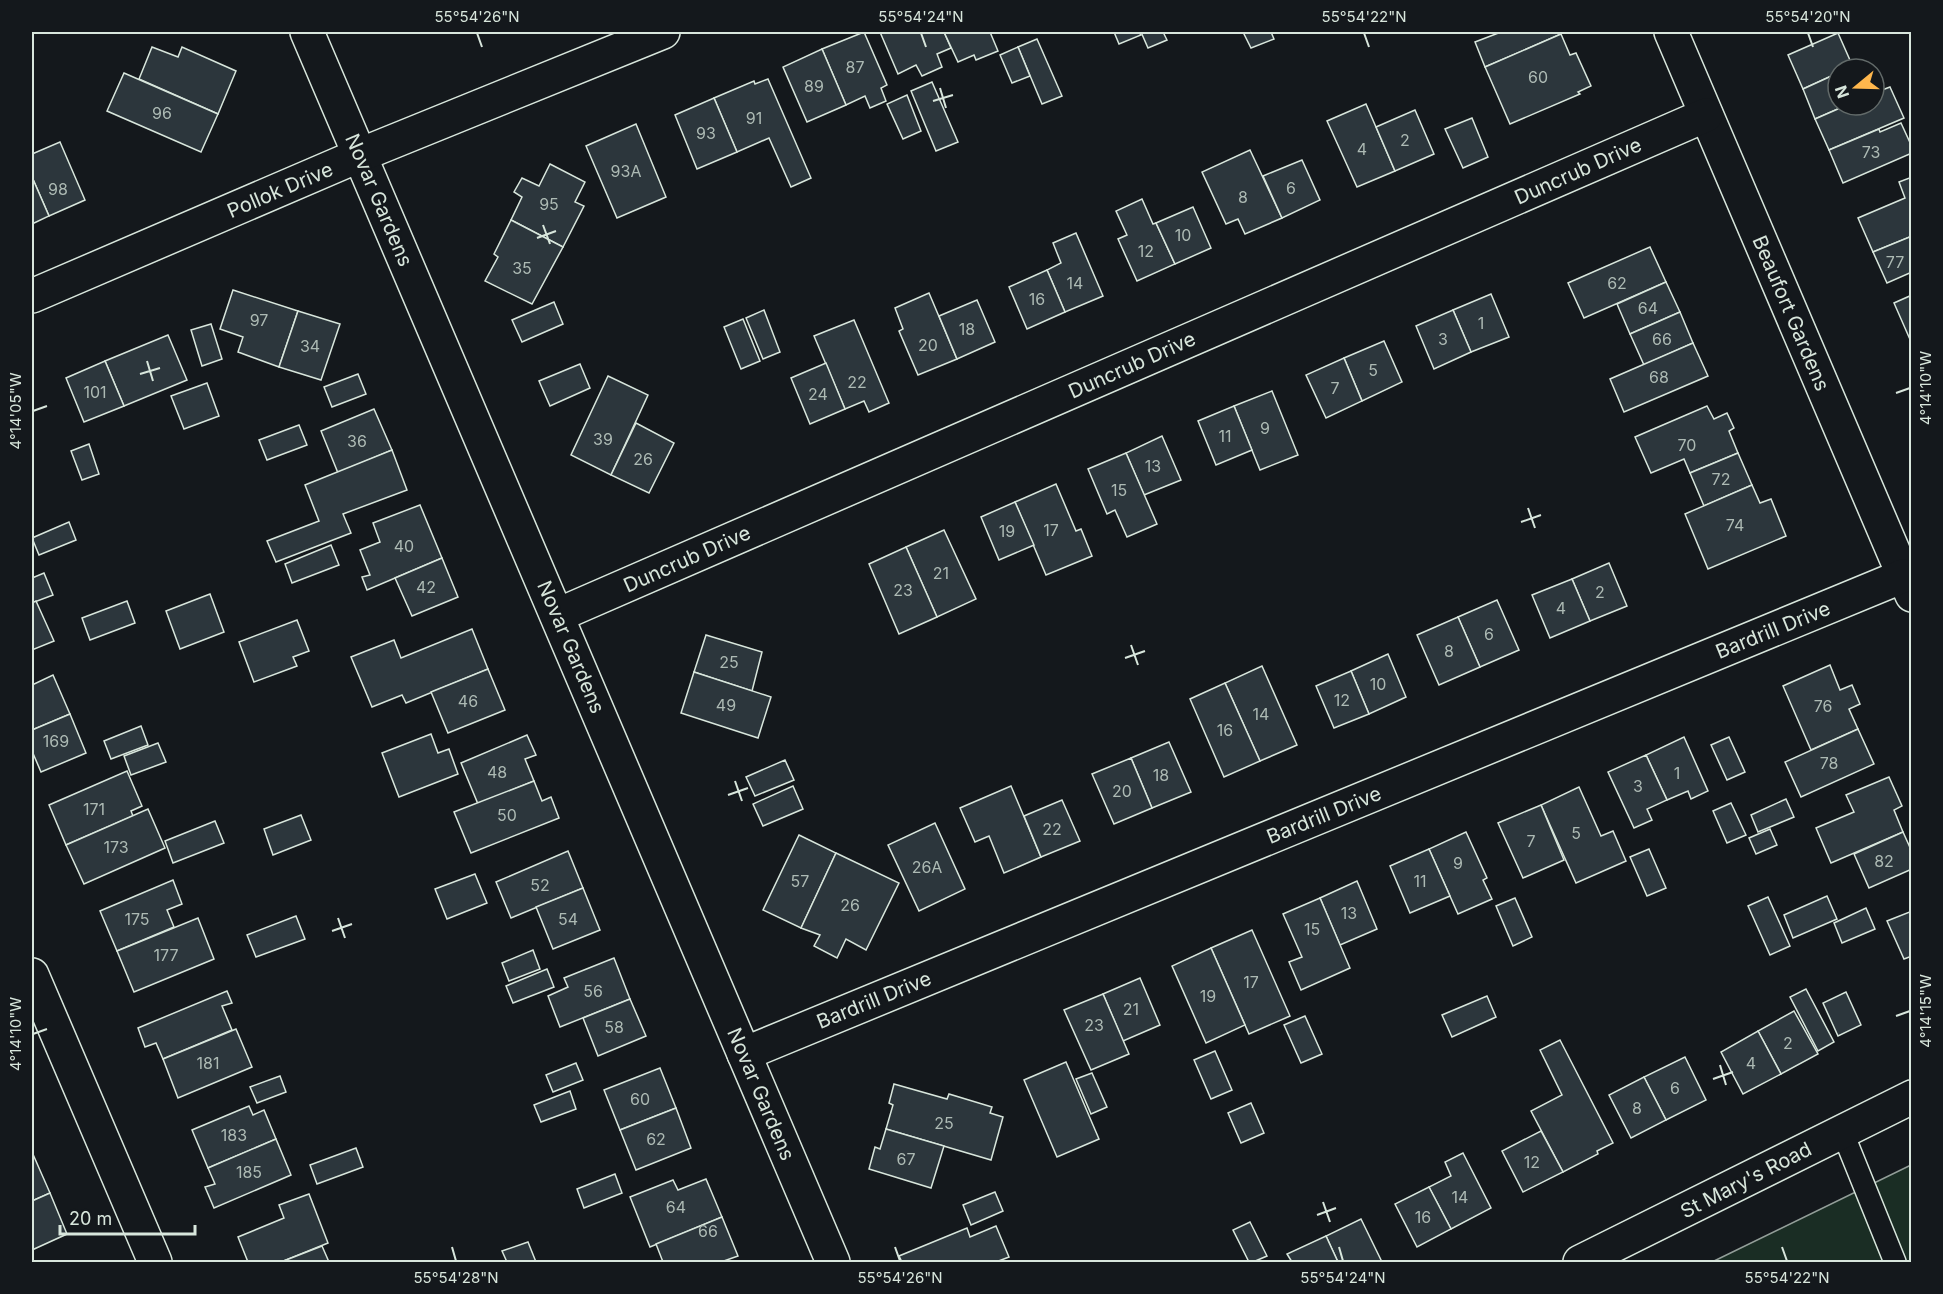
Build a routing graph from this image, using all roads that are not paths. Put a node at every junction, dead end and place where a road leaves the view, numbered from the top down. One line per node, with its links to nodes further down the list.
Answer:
1 (307, 32): 5 (street, Novar Gardens)
2 (663, 32): 5 (street, Pollok Drive)
3 (1671, 32): 4 (street, Beaufort Gardens)
4 (1706, 115): 7 (street, Beaufort Gardens); 8 (street, Duncrub Drive)
5 (360, 155): 6 (street, Pollok Drive); 8 (street, Novar Gardens)
6 (32, 296)
7 (1907, 585): 10 (street, Bardrill Drive)
8 (558, 615): 10 (street, Novar Gardens)
9 (32, 975): 13 (street)
10 (744, 1054): 14 (street, Novar Gardens)
11 (1911, 1097): 12 (street, St Mary's Road)
12 (1842, 1131): 15 (street, St Mary's Road); 16 (lane)
13 (155, 1263)
14 (833, 1263)
15 (1581, 1263)
16 (1895, 1263)

